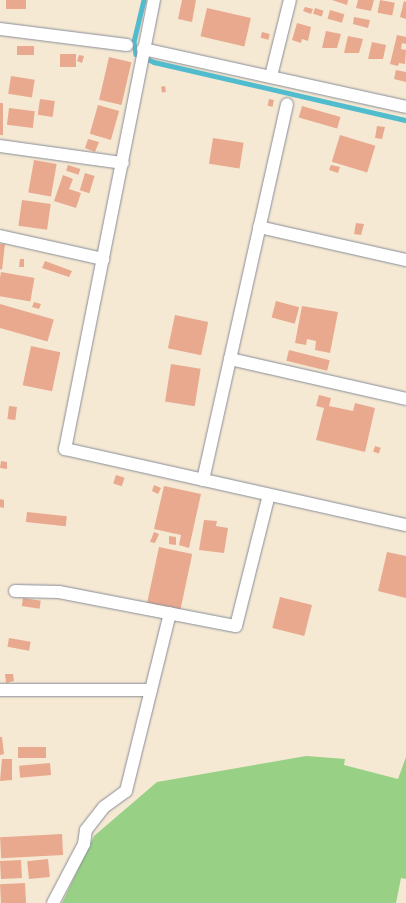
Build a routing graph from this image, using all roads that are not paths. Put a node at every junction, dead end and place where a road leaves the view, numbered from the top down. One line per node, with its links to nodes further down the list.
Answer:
1 (154, 0): 5 (street)
2 (290, 0): 6 (street)
3 (0, 29): 4 (street)
4 (126, 45)
5 (143, 49): 6 (street); 10 (street)
6 (271, 76): 8 (street)
7 (287, 104): 11 (street)
8 (406, 107)
9 (0, 146): 10 (street)
10 (123, 163): 13 (street)
11 (259, 227): 14 (street); 15 (street)
12 (0, 236): 13 (street)
13 (103, 259): 17 (street)
14 (406, 260)
15 (230, 359): 16 (street); 17 (street)
16 (406, 400)
17 (203, 480): 18 (street)
18 (269, 495): 19 (street); 21 (street)
19 (406, 525)
20 (15, 591): 21 (street)
21 (170, 613): 23 (street)
22 (0, 690): 23 (street)
23 (150, 690): 24 (street)
24 (53, 903)

